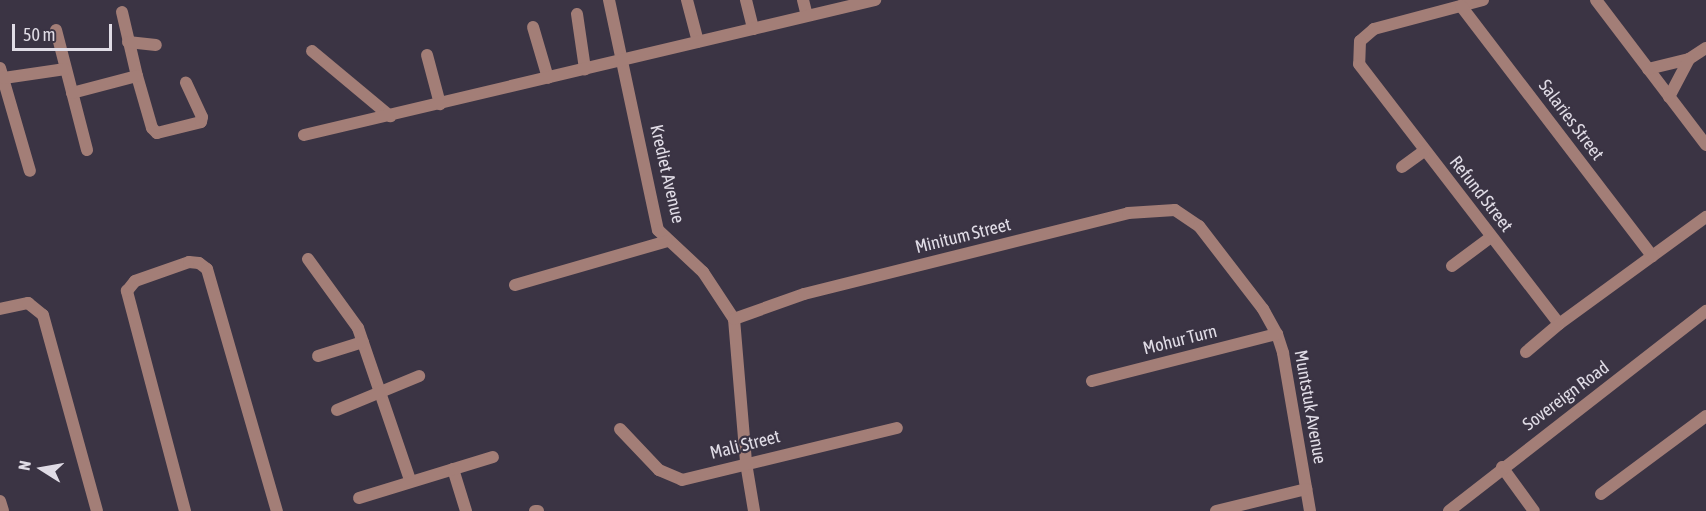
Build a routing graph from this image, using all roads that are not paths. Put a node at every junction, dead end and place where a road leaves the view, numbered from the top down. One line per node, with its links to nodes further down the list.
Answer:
1 (609, 0): 23 (street, Krediet Avenue)
2 (687, 0): 18 (street)
3 (746, 0): 14 (street)
4 (803, 0): 12 (street)
5 (875, 0): 8 (street)
6 (1483, 0): 9 (street, Refund Street)
7 (1596, 0): 27 (street)
8 (860, 2): 12 (street)
9 (1461, 6): 39 (street, Refund Street); 46 (street, Salaries Street)
10 (122, 12): 17 (street)
11 (577, 14): 26 (street)
12 (807, 16): 14 (street)
13 (533, 27): 30 (street)
14 (753, 29): 18 (street)
15 (56, 30): 25 (street)
16 (1706, 39): 20 (street)
17 (128, 42): 19 (street); 29 (street)
18 (698, 42): 23 (street)
19 (156, 45)
20 (1706, 47): 24 (street)
21 (312, 51): 35 (street)
22 (427, 55): 34 (street)
23 (624, 59): 26 (street); 45 (street, Krediet Avenue)
24 (1689, 59): 27 (street); 33 (street)
25 (65, 69): 28 (street); 32 (street)
26 (585, 69): 30 (street)
27 (1648, 69): 33 (street)
28 (2, 73): 41 (street)
29 (137, 76): 31 (street); 32 (street)
30 (548, 78): 34 (street)
31 (186, 82)
32 (72, 93): 38 (street)
33 (1669, 98): 37 (street)
34 (440, 104): 35 (street)
35 (390, 116): 36 (street)
36 (304, 135)
37 (1706, 145)
38 (87, 150)
39 (1424, 151): 40 (street); 44 (street, Refund Street)
40 (1402, 167)
41 (30, 171)
42 (1706, 217): 46 (street)
43 (1199, 226): 52 (street, Minitum Street); 54 (street, Muntstuk Avenue)
44 (1491, 237): 48 (street); 53 (street, Refund Street)
45 (667, 241): 49 (street); 52 (street, Krediet Avenue)
46 (1652, 256): 53 (street)
47 (308, 259): 55 (street)
48 (1452, 266)
49 (515, 285)
50 (0, 309): 75 (street)
51 (1706, 311): 67 (street, Sovereign Road)
52 (734, 319): 66 (street, Krediet Avenue)
53 (1559, 324): 56 (street)
54 (1276, 334): 59 (street, Mohur Turn); 70 (street, Muntstuk Avenue)
55 (363, 342): 57 (street); 60 (street)
56 (1526, 352)
57 (318, 356)
58 (419, 376): 60 (street)
59 (1092, 381)
60 (382, 391): 61 (street); 69 (street)
61 (336, 410)
62 (1706, 416): 71 (street)
63 (897, 428): 66 (street, Mali Street)
64 (620, 429): 66 (street, Mali Street)
65 (493, 457): 68 (street)
66 (746, 463): 79 (street, Krediet Avenue)
67 (1502, 467): 82 (street, Sovereign Road); 83 (street)
68 (453, 469): 69 (street); 78 (street)
69 (410, 480): 72 (street)
70 (1306, 489): 80 (street); 81 (street, Muntstuk Avenue)
71 (1601, 494)
72 (359, 498)
73 (0, 501): 74 (street)
74 (3, 511)
75 (97, 511)
76 (185, 511): 77 (street)
77 (277, 511)
78 (466, 511)
79 (754, 511)
80 (1216, 511)
81 (1310, 511)
82 (1449, 511)
83 (1533, 511)

